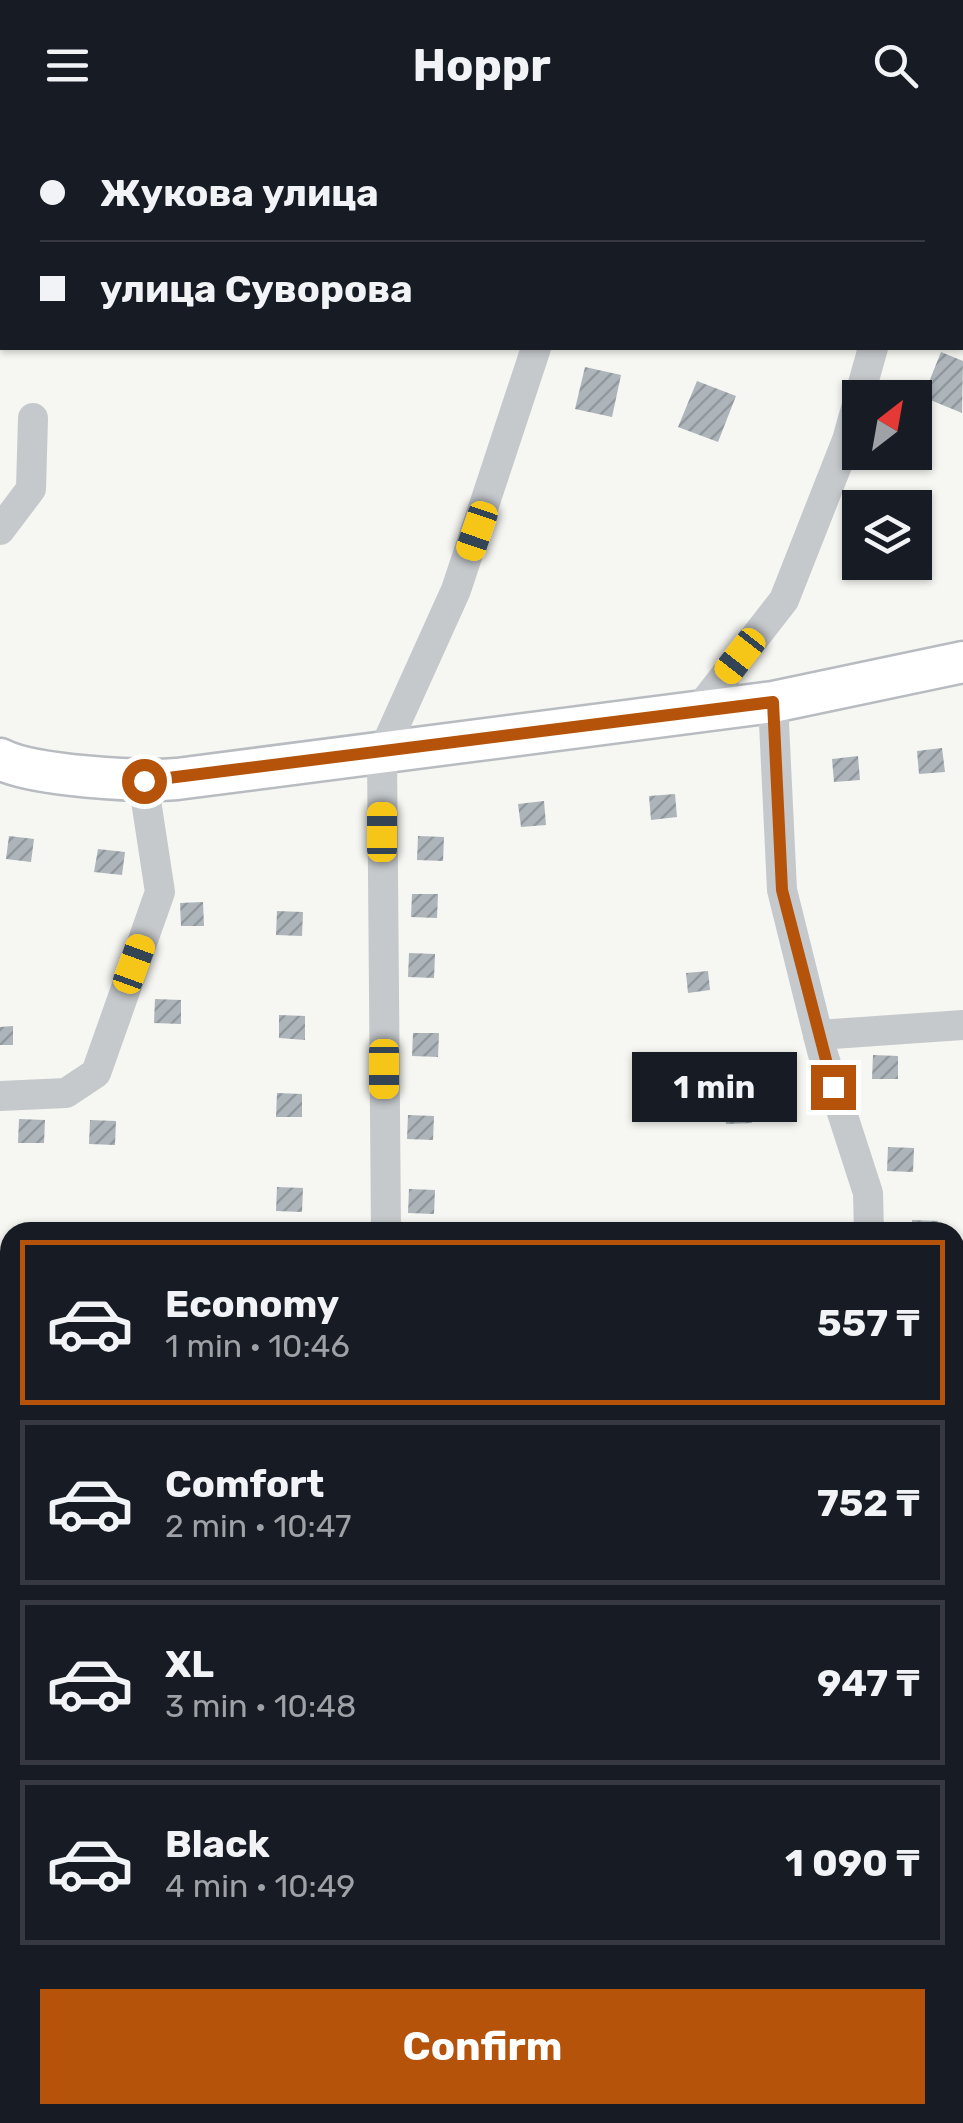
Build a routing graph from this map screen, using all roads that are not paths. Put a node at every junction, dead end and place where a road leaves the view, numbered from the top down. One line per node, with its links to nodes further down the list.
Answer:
1 (535, 350): 8 (street)
2 (871, 350): 7 (street)
3 (33, 418): 4 (street)
4 (0, 530)
5 (963, 662): 6 (main road)
6 (773, 702): 7 (main road); 12 (street)
7 (696, 713): 8 (main road)
8 (382, 754): 10 (main road); 14 (street)
9 (2, 763): 10 (main road)
10 (144, 781): 13 (street)
11 (963, 1025): 12 (street)
12 (818, 1035): 15 (street)
13 (0, 1096)
14 (386, 1222)
15 (869, 1222)

